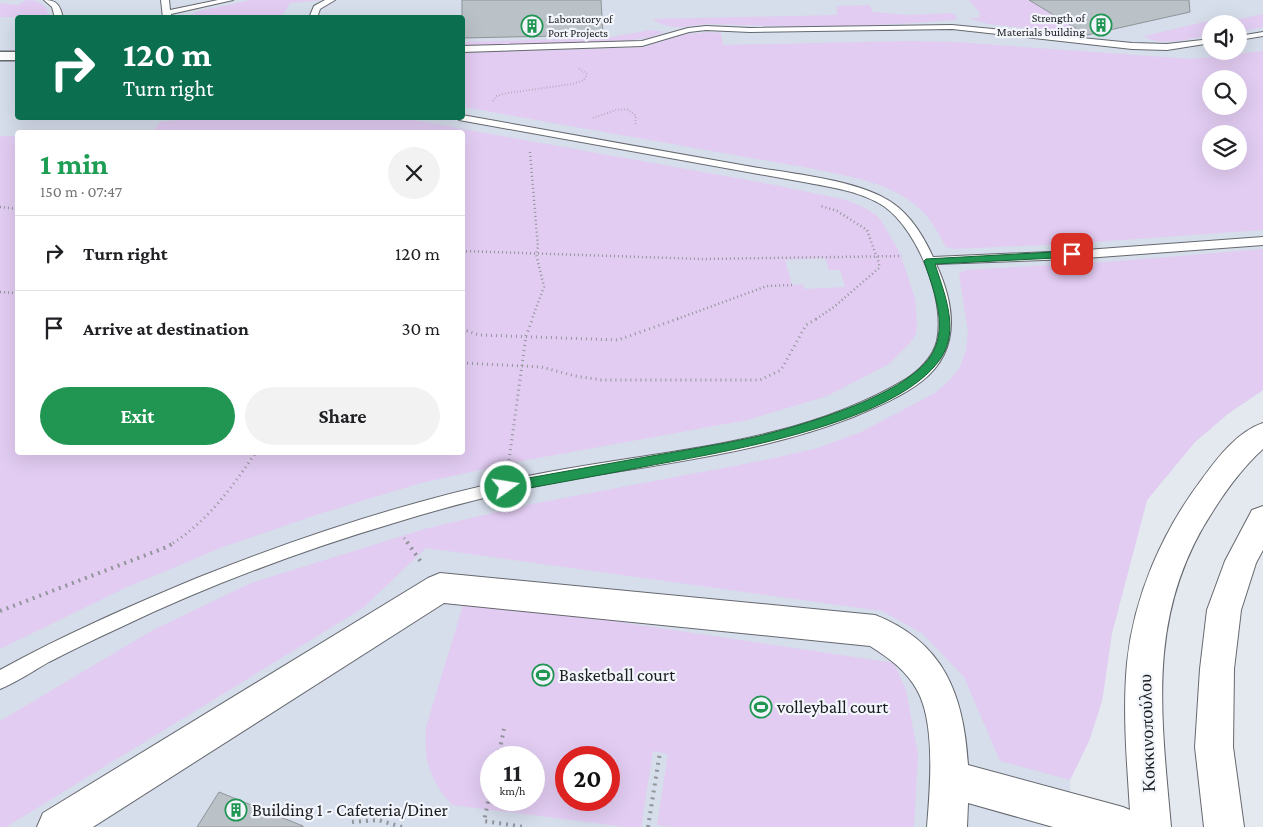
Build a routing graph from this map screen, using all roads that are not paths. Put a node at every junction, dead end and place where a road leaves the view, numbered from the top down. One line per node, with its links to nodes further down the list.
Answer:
1 (48, 0): 5 (lane)
2 (164, 0): 6 (lane)
3 (229, 0): 6 (lane)
4 (331, 0): 7 (lane)
5 (58, 15)
6 (167, 15)
7 (314, 15)
8 (1263, 34): 9 (lane)
9 (1247, 37)
10 (1202, 42): 11 (lane)
11 (465, 49)
12 (0, 56): 13 (street)
13 (15, 56)
14 (465, 118): 16 (lane)
15 (1263, 241): 16 (lane)
16 (929, 261): 19 (lane)
17 (1263, 434): 24 (street, Κοκκινοπούλου)
18 (1263, 518): 25 (street)
19 (0, 680)
20 (950, 779): 21 (street); 22 (street); 23 (street)
21 (57, 827)
22 (947, 827)
23 (1123, 827)
24 (1151, 827)
25 (1224, 827)

